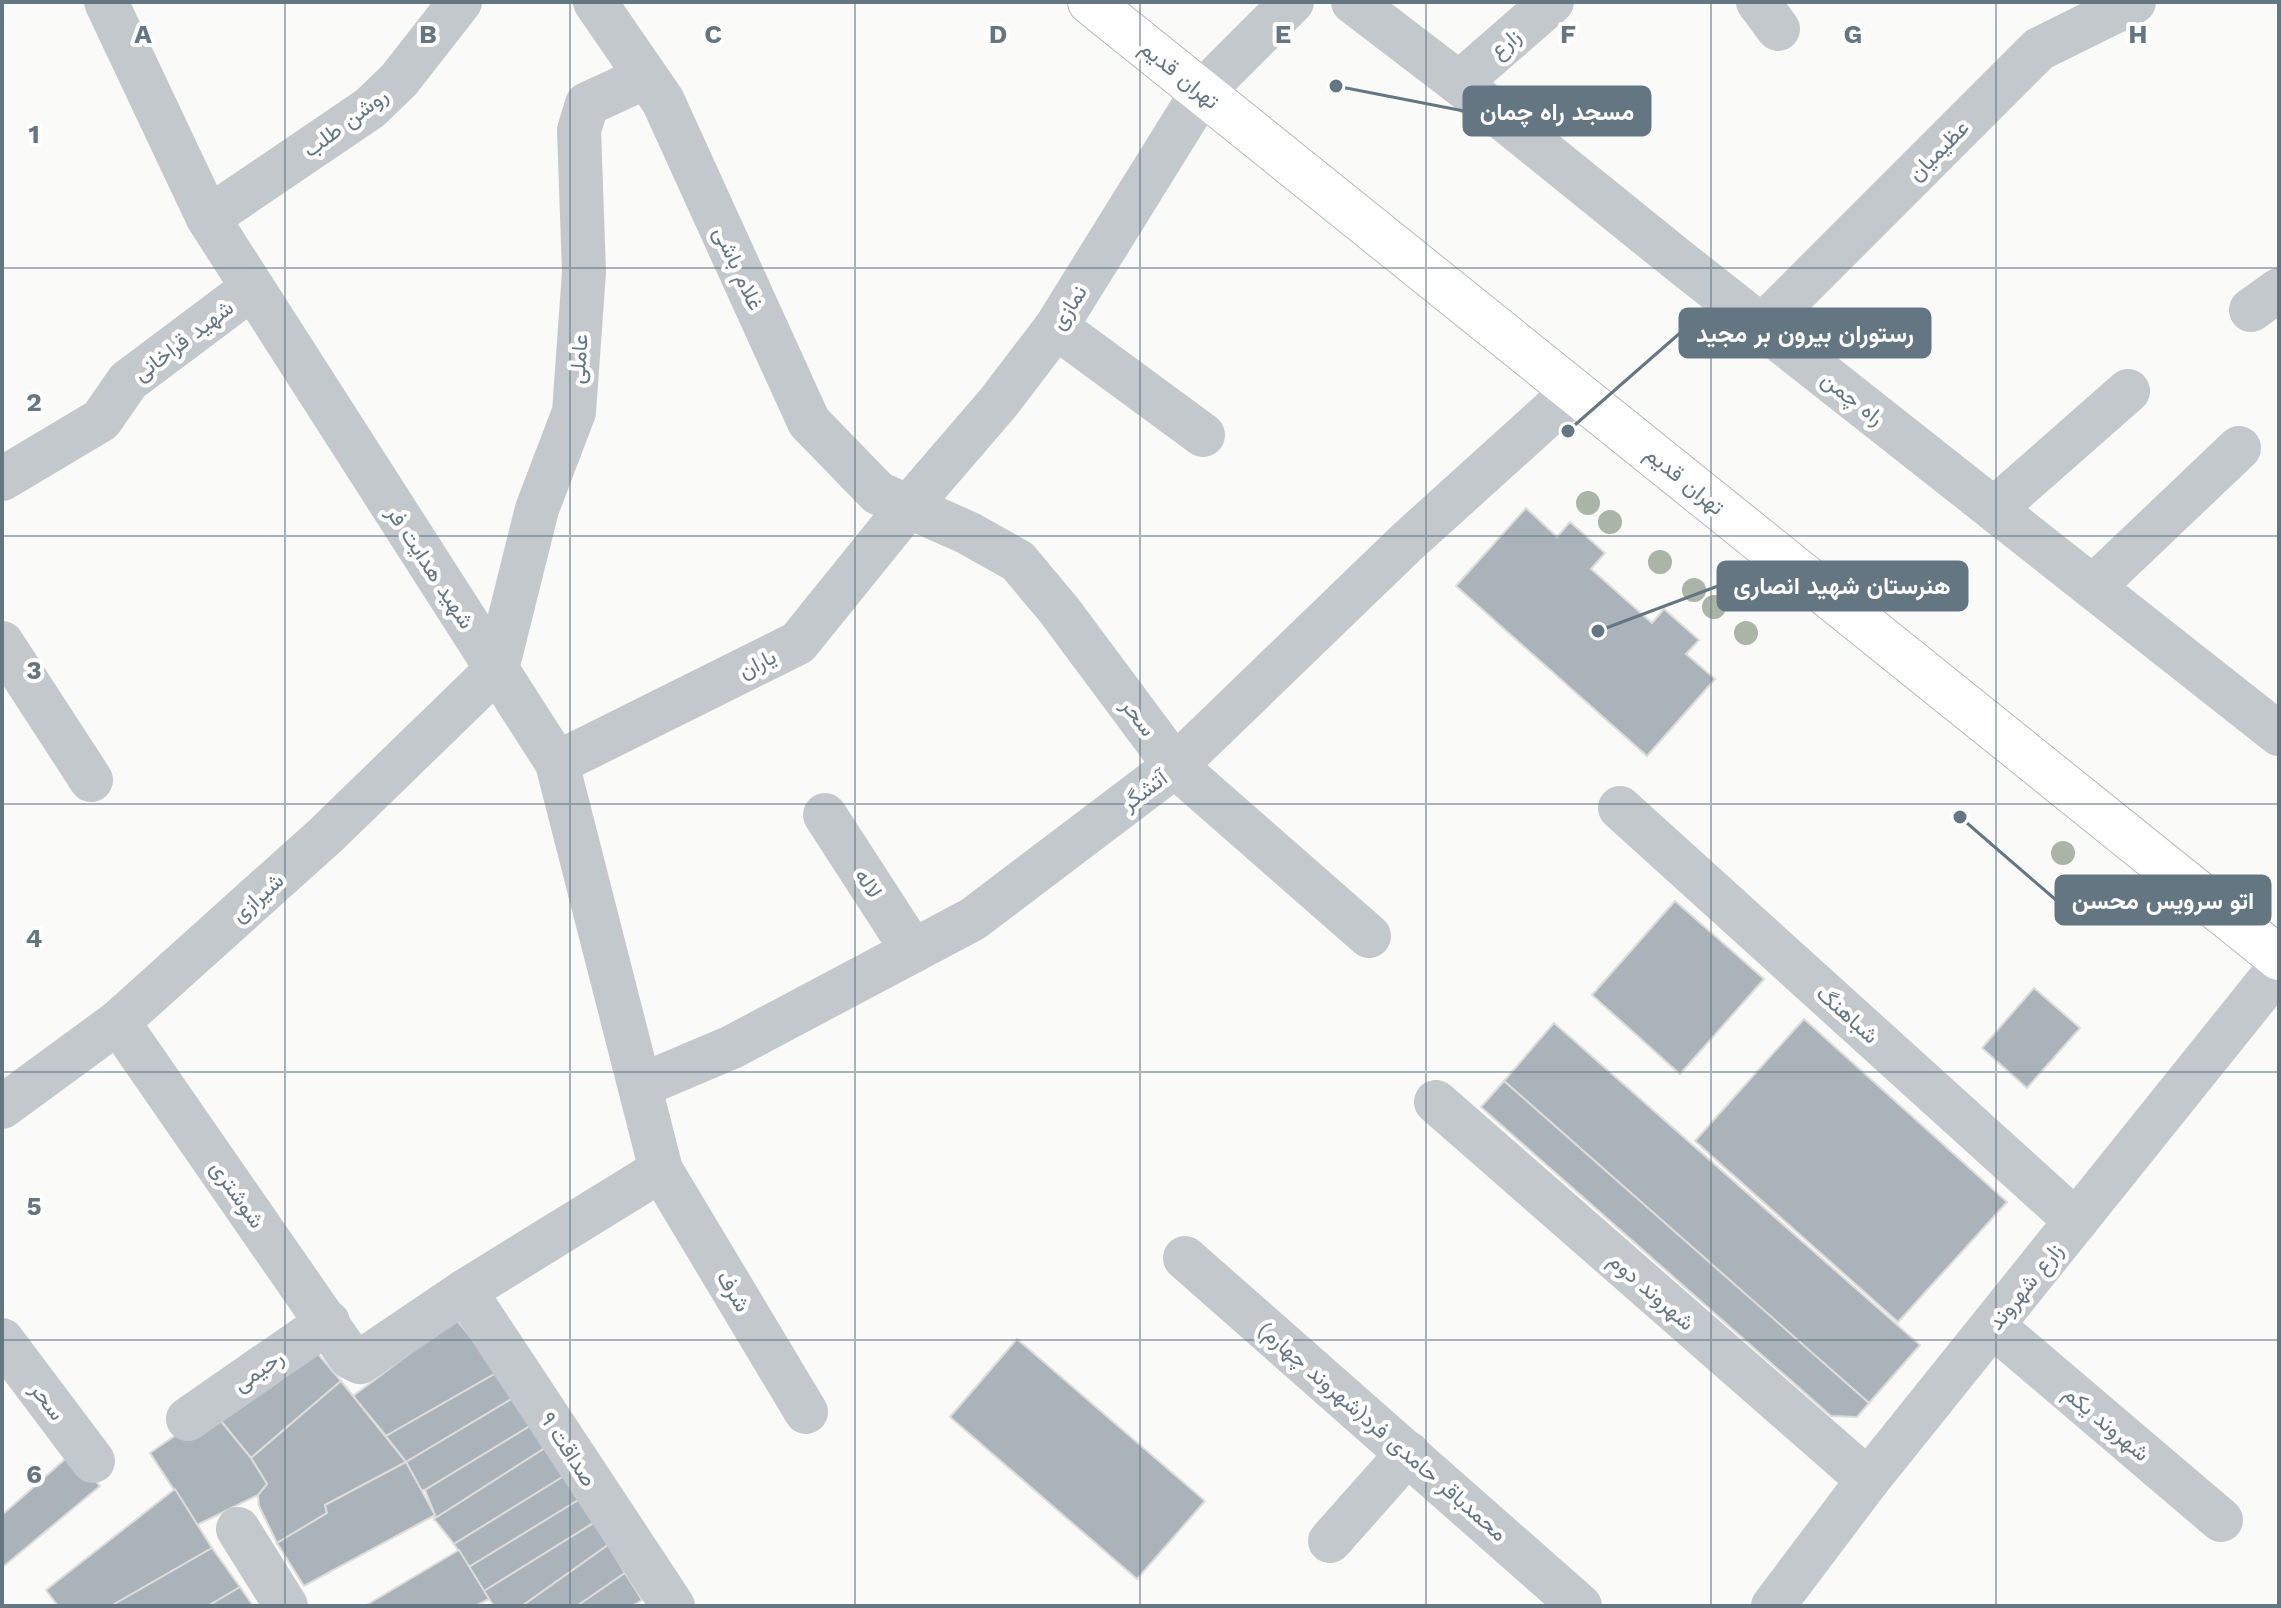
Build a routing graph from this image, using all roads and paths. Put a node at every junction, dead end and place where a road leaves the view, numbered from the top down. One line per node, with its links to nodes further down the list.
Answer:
1 (106, 2): 12 (street, شهید هدایت فر)
2 (460, 2): 12 (street, روشن طلب)
3 (595, 2): 9 (street, غلام باشی)
4 (1090, 2): 11 (main road, تهران قدیم)
5 (1292, 2): 11 (street, نمازی)
6 (1353, 2): 10 (street, راه چمن)
7 (1552, 2): 10 (street, زارع)
8 (2134, 2): 14 (street, عظیمیان)
9 (646, 77): 21 (street, غلام باشی); 25 (street, عاملی)
10 (1459, 83): 14 (street, راه چمن)
11 (1202, 92): 15 (street, نمازی); 16 (main road, تهران قدیم)
12 (208, 218): 13 (street, شهید هدایت فر)
13 (252, 288): 20 (street, شهید قراخانی); 25 (street, شهید هدایت فر)
14 (1762, 326): 22 (street, راه چمن)
15 (1056, 327): 18 (street); 21 (street, نمازی)
16 (1574, 391): 28 (street, آتشگر); 34 (main road, تهران قدیم)
17 (2128, 391): 22 (street)
18 (1203, 435)
19 (2239, 448): 23 (street)
20 (2, 479)
21 (910, 506): 27 (street, یاران); 28 (street, سحر)
22 (1994, 509): 23 (street, راه چمن)
23 (2093, 587): 26 (street, راه چمن)
24 (2, 643): 29 (street)
25 (497, 669): 27 (street, شهید هدایت فر); 36 (street, شیرازی)
26 (2279, 734)
27 (557, 763): 37 (street, شهید هدایت فر)
28 (1175, 766): 32 (street, سحر); 33 (street, آتشگر)
29 (91, 780)
30 (1620, 808): 41 (street, شباهنگ)
31 (825, 815): 33 (street, لاله)
32 (1369, 936)
33 (913, 951): 37 (street, آتشگر)
34 (2279, 958)
35 (2279, 968): 41 (street, زارع شهروند)
36 (118, 1022): 39 (street, شیرازی); 44 (street, شوشتری)
37 (640, 1086): 40 (street, شهید هدایت فر)
38 (1436, 1102): 51 (street, شهروند دوم)
39 (2, 1107)
40 (661, 1170): 43 (street); 47 (street, شرف)
41 (2076, 1221): 45 (street, زارع شهروند)
42 (1185, 1258): 49 (street, محمدباقر حامدی فرد(شهروند چهارم))
43 (465, 1291): 44 (street, شوشتری); 56 (street, صداقت ۹)
44 (328, 1322): 48 (street, رحیمی)
45 (1993, 1326): 51 (street, زارع شهروند); 52 (street, شهروند یکم)
46 (2, 1340): 50 (street, سحر)
47 (806, 1412)
48 (188, 1419)
49 (1408, 1453): 54 (street); 57 (street, محمدباقر حامدی فرد(شهروند چهارم))
50 (93, 1461)
51 (1868, 1480): 58 (street, زارع شهروند)
52 (2221, 1520)
53 (238, 1529): 55 (street)
54 (1330, 1541)
55 (286, 1606)
56 (673, 1606)
57 (1580, 1606)
58 (1773, 1606)

